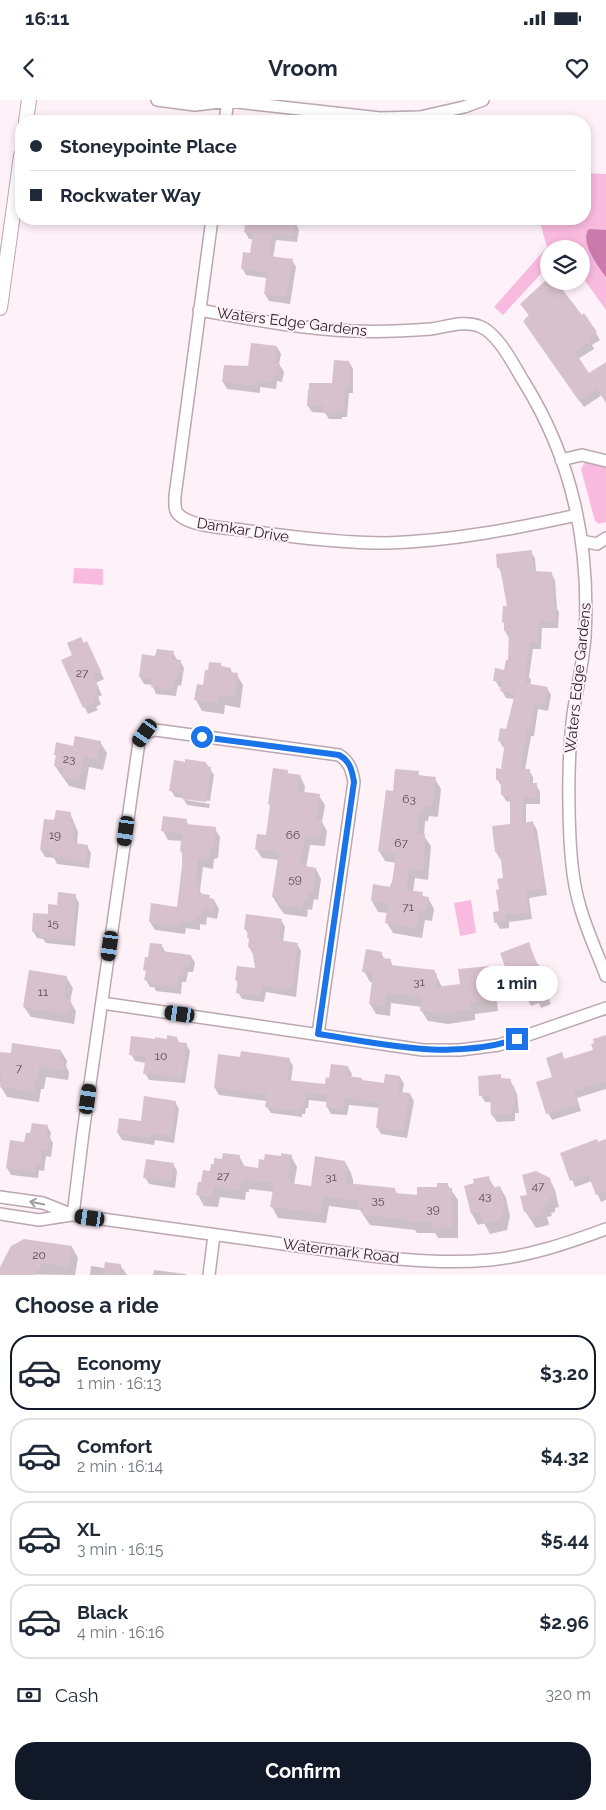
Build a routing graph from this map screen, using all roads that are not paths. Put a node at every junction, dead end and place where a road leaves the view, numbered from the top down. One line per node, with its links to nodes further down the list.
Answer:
1 (29, 100): 5 (street)
2 (157, 100): 3 (street)
3 (227, 100): 6 (street); 7 (street)
4 (483, 100): 8 (street)
5 (27, 115)
6 (226, 115)
7 (354, 115)
8 (429, 115)
9 (15, 199): 11 (street)
10 (211, 225): 12 (street, Damkar Drive)
11 (0, 308)
12 (199, 310): 13 (street, Waters Edge Gardens); 15 (street, Damkar Drive)
13 (561, 460): 14 (street); 15 (street, Waters Edge Gardens)
14 (606, 461)
15 (577, 515): 17 (street, Waters Edge Gardens)
16 (606, 538): 17 (street)
17 (582, 541): 18 (street, Waters Edge Gardens)
18 (606, 976)
19 (102, 1003): 21 (street); 21 (street); 24 (street)
20 (606, 1008): 21 (street)
21 (318, 1034)
22 (0, 1196): 24 (street, Watermark Road, one-way to 22)
23 (0, 1214): 24 (street, Watermark Road)
24 (73, 1215): 26 (street, Watermark Road)
25 (606, 1229): 26 (street, Watermark Road)
26 (214, 1234): 27 (street)
27 (209, 1275)

